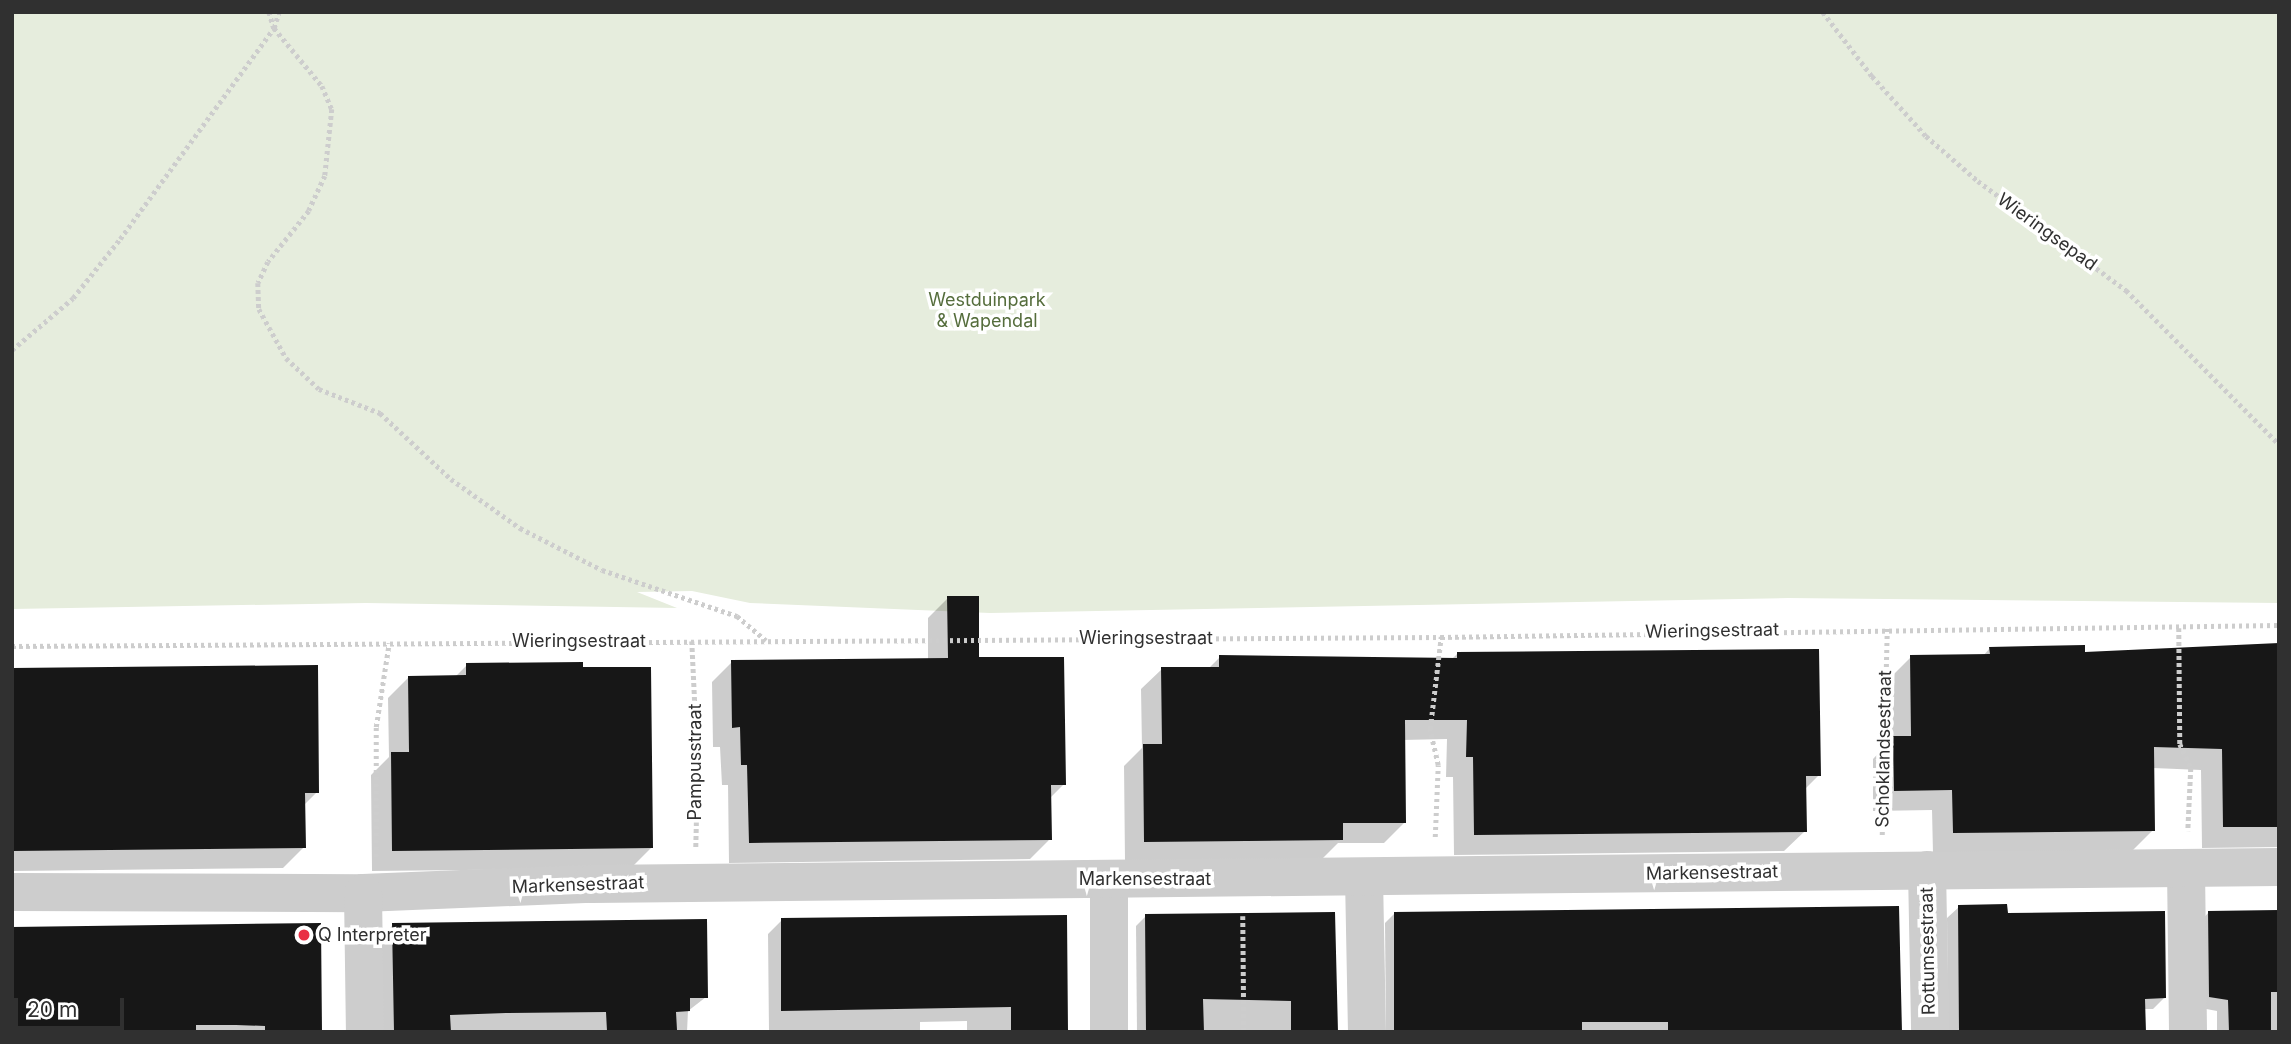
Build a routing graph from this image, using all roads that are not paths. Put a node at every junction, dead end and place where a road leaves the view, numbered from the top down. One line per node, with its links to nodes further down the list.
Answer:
1 (2279, 867): 2 (street, Markensestraat)
2 (2186, 868): 3 (street, Markensestraat); 12 (street)
3 (1927, 870): 4 (street, Markensestraat); 11 (street, Rottumsestraat)
4 (1364, 877): 5 (street, Markensestraat); 10 (street)
5 (1109, 880): 7 (street, Markensestraat); 9 (street)
6 (12, 892): 7 (street, Markensestraat)
7 (369, 893): 8 (street)
8 (365, 1032)
9 (1109, 1032)
10 (1367, 1032)
11 (1930, 1032)
12 (2188, 1032)

